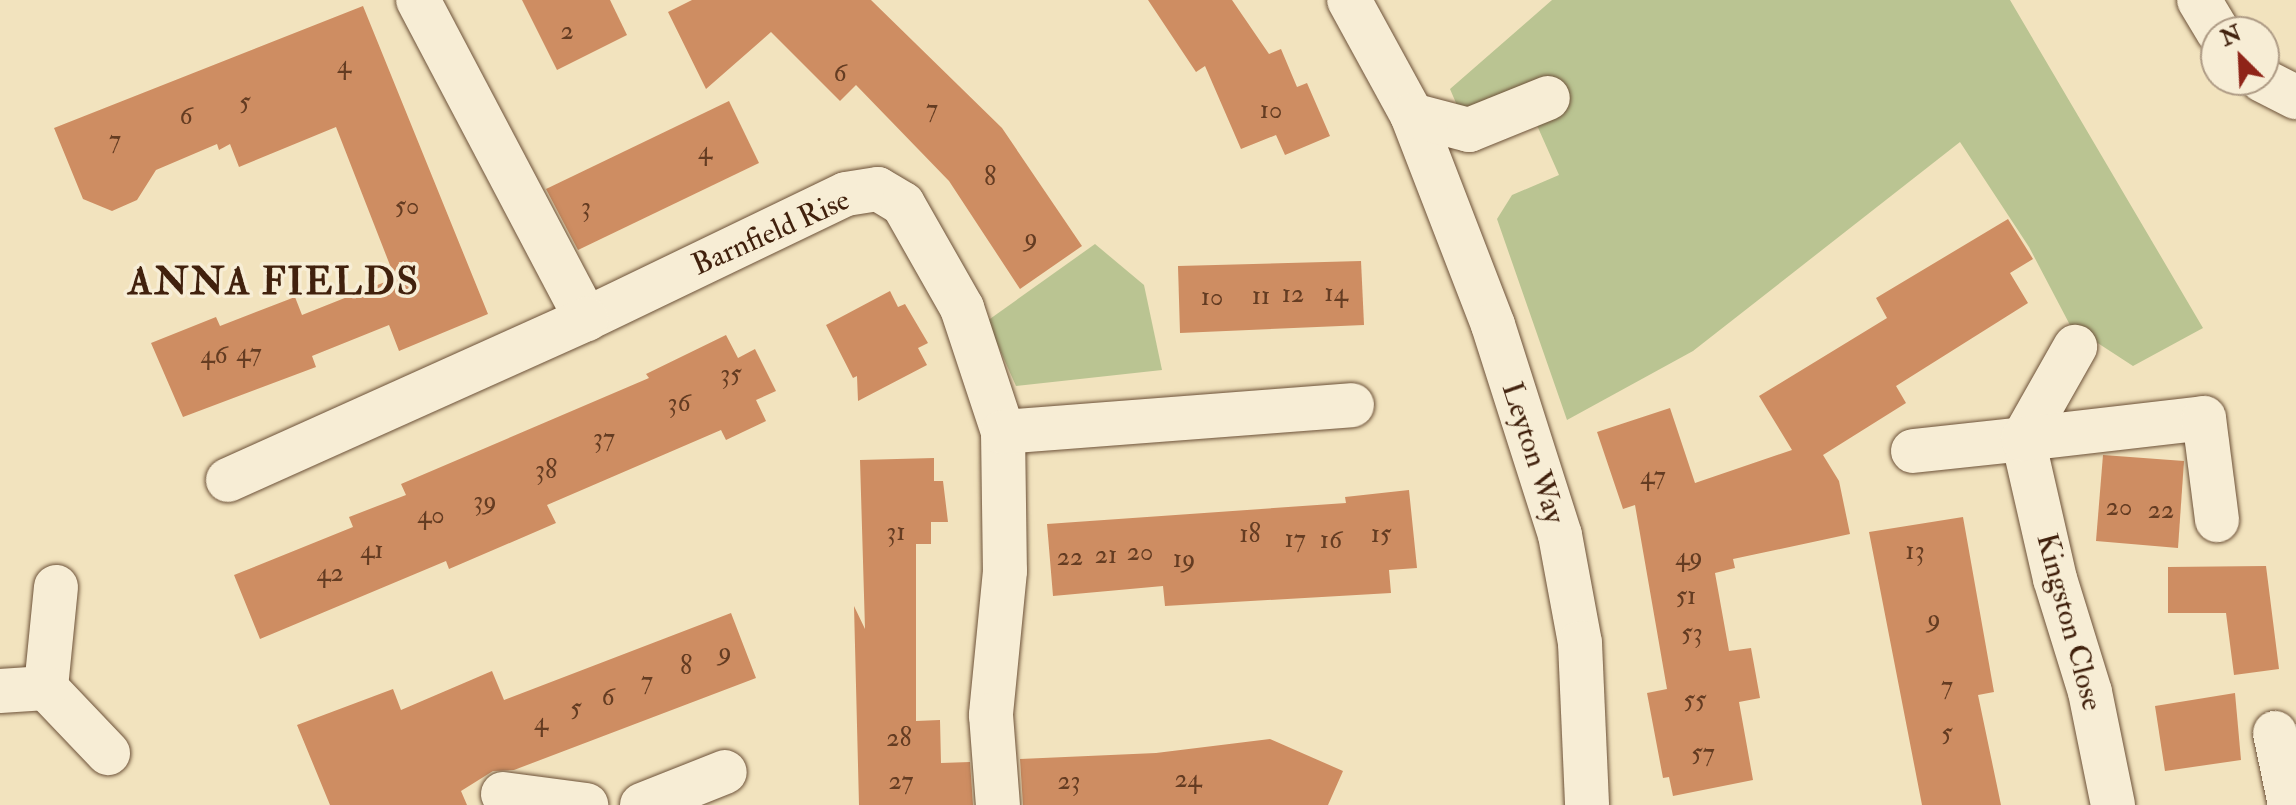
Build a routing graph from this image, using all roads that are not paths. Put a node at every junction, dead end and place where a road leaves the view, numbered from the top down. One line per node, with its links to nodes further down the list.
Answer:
1 (418, 0): 5 (street)
2 (1349, 0): 4 (street, Leyton Way)
3 (1548, 98): 4 (street)
4 (1412, 115): 23 (street, Leyton Way)
5 (586, 319): 8 (street, Barnfield Rise); 11 (street, Barnfield Rise)
6 (2075, 347): 9 (street)
7 (1352, 405): 8 (street)
8 (1003, 432): 22 (street, Barnfield Rise)
9 (2023, 439): 10 (street); 12 (street); 24 (street, Kingston Close)
10 (1913, 451)
11 (228, 480)
12 (2217, 520)
13 (56, 587): 14 (street)
14 (46, 688): 15 (street); 17 (street)
15 (0, 691)
16 (2275, 733): 25 (street)
17 (108, 753)
18 (725, 772): 21 (street)
19 (503, 794): 20 (street)
20 (586, 805)
21 (642, 805)
22 (998, 805)
23 (1587, 805)
24 (2113, 805)
25 (2290, 805)

